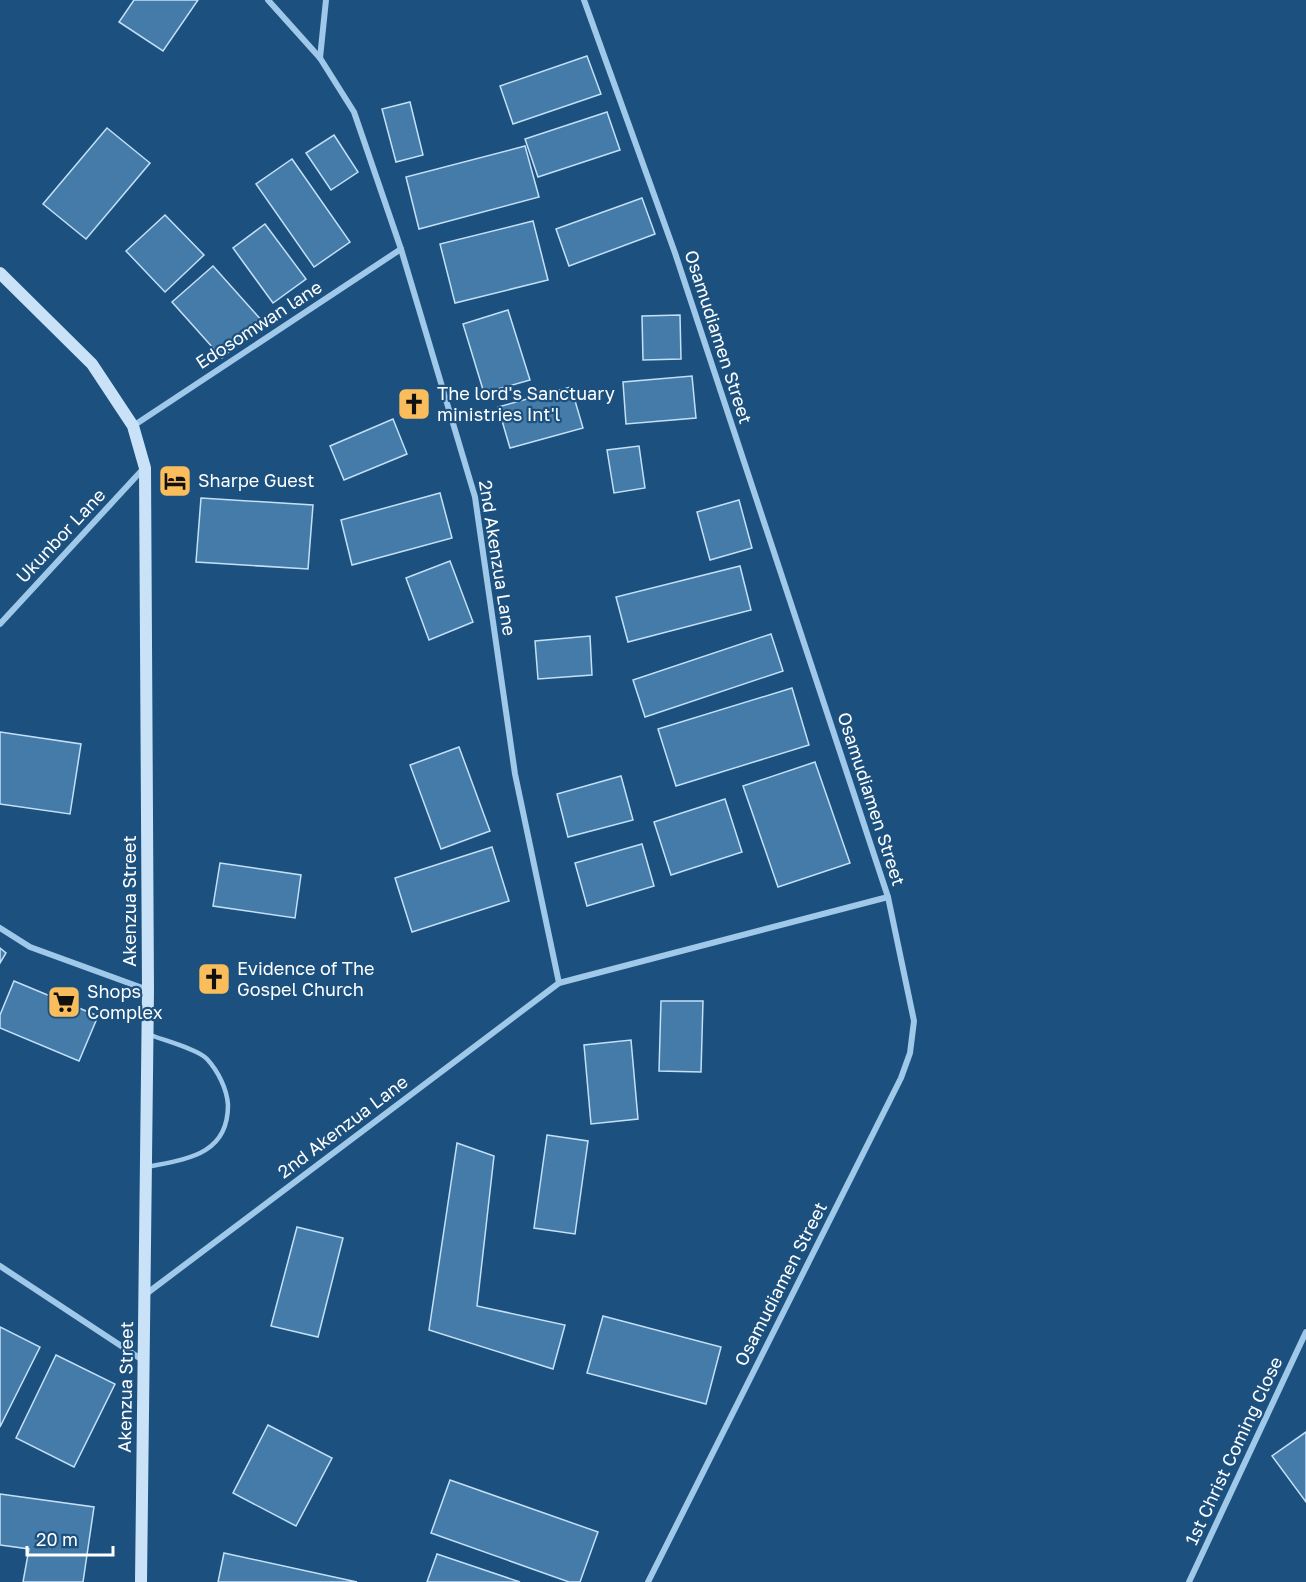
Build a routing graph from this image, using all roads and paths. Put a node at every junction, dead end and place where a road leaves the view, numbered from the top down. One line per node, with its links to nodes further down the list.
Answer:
1 (268, 0): 4 (street, 2nd Akenzua Lane)
2 (326, 0): 4 (street)
3 (584, 0): 10 (street, Osamudiamen Street)
4 (320, 58): 5 (street, 2nd Akenzua Lane)
5 (401, 249): 7 (street, Edosomwan lane); 12 (street, 2nd Akenzua Lane)
6 (0, 273): 7 (street, Akenzua Street)
7 (133, 426): 8 (street, Akenzua Street)
8 (145, 468): 9 (street, Ukunbor Lane); 13 (street, Akenzua Street)
9 (0, 624)
10 (888, 897): 12 (street, 2nd Akenzua Lane); 21 (street, Osamudiamen Street)
11 (0, 928): 13 (street)
12 (559, 983): 17 (street, 2nd Akenzua Lane)
13 (148, 990): 14 (street, Akenzua Street)
14 (148, 1034): 15 (street, Akenzua Street); 15 (lane)
15 (146, 1167): 17 (street, Akenzua Street)
16 (0, 1266): 19 (street)
17 (145, 1294): 19 (street, Akenzua Street)
18 (1306, 1332): 22 (street, 1st Christ Coming Close)
19 (145, 1361): 20 (street, Akenzua Street)
20 (141, 1582)
21 (648, 1582)
22 (1189, 1582)

